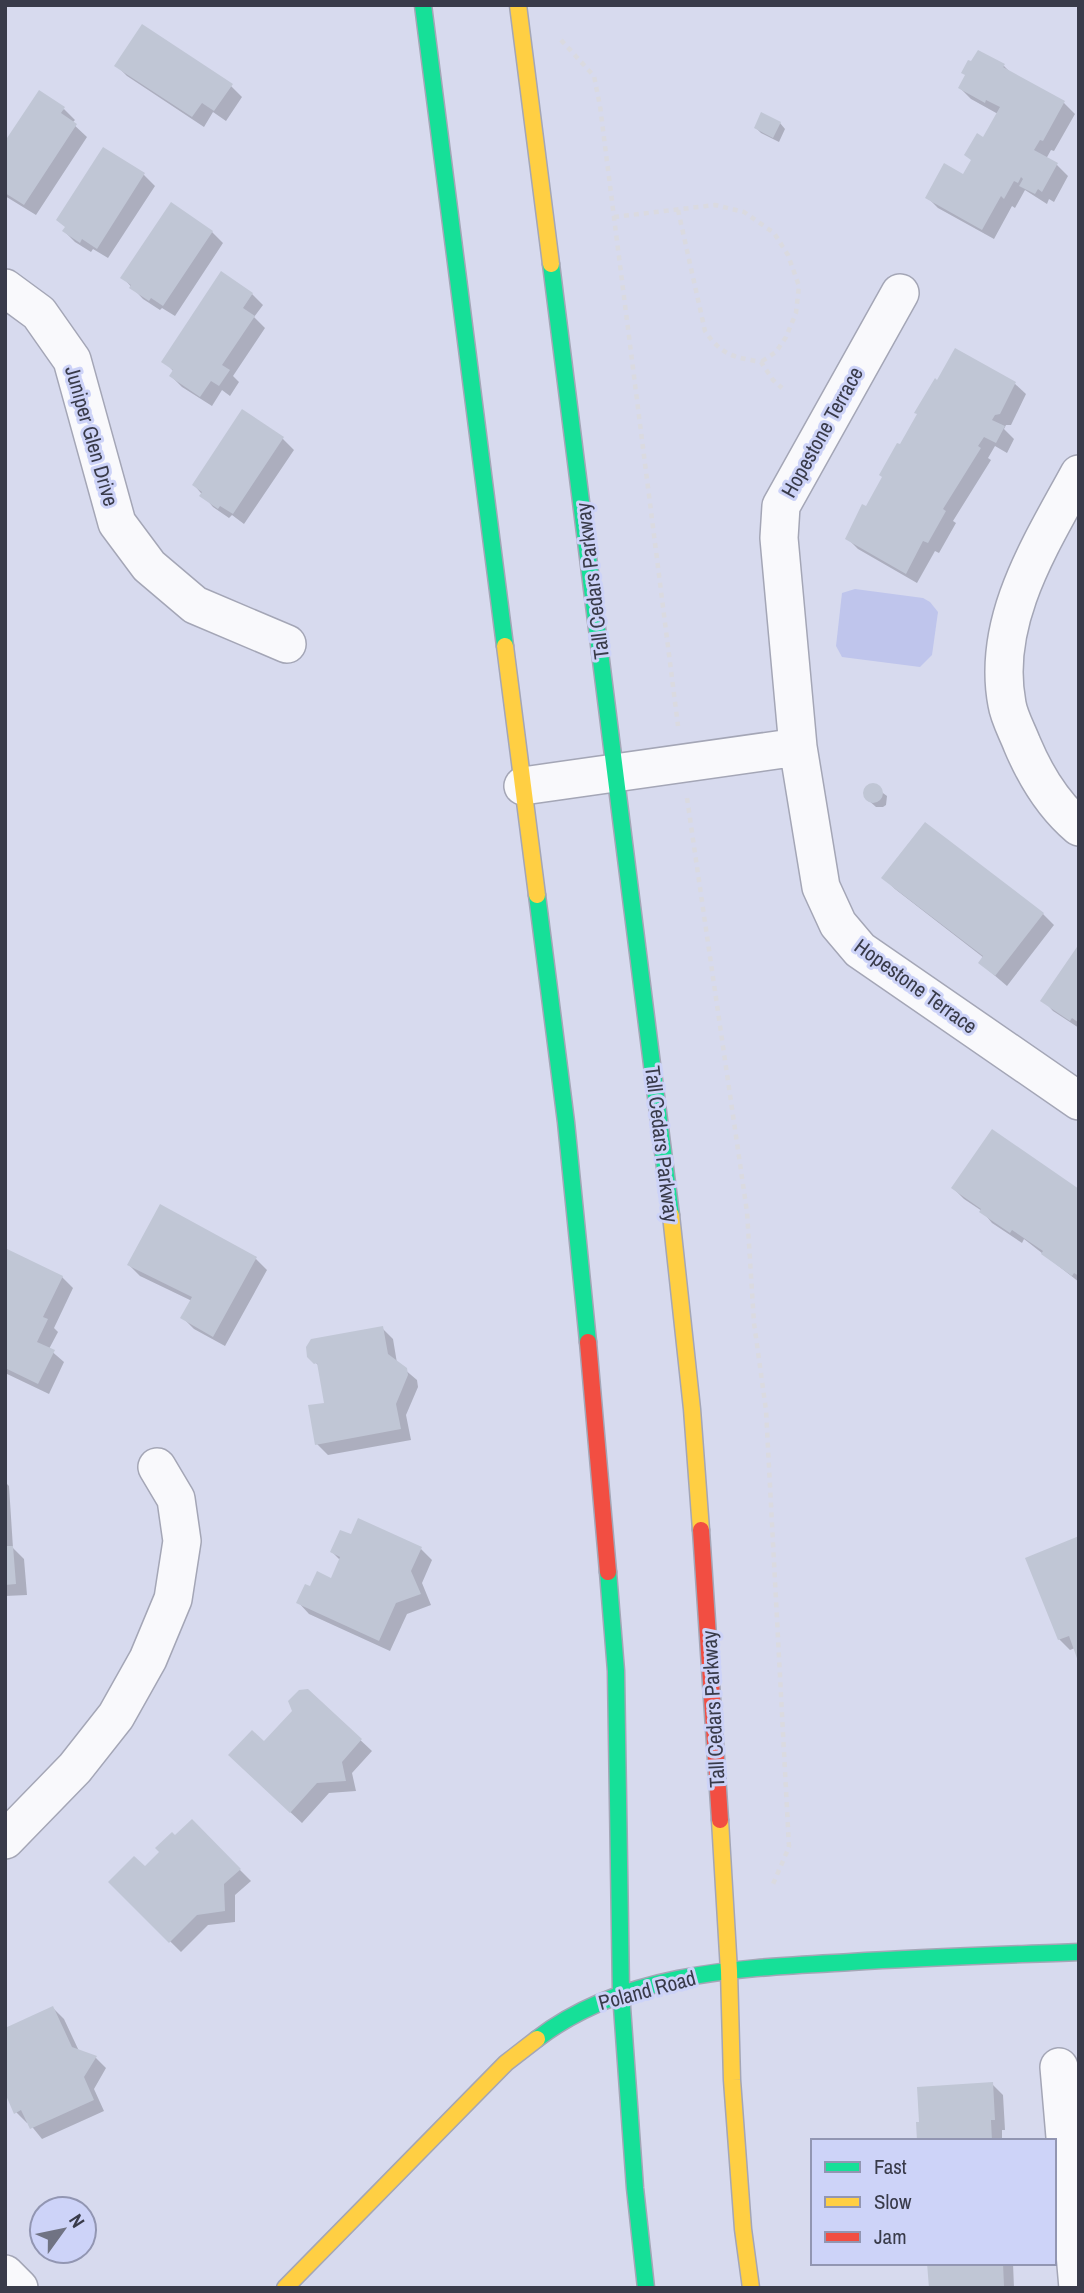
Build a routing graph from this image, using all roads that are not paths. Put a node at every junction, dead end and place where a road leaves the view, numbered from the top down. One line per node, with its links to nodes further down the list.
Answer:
1 (423, 5): 9 (main road)
2 (518, 5): 8 (main road, Tall Cedars Parkway)
3 (5, 288): 6 (street, Juniper Glen Drive)
4 (900, 293): 7 (street, Hopestone Terrace)
5 (1079, 474): 10 (street)
6 (288, 644)
7 (797, 747): 8 (street); 11 (street, Hopestone Terrace)
8 (616, 773): 9 (street); 15 (main road, Tall Cedars Parkway)
9 (523, 786): 16 (main road)
10 (1079, 827)
11 (1079, 1101)
12 (157, 1467): 13 (street)
13 (5, 1840)
14 (1079, 1952): 15 (main road, Poland Road)
15 (729, 1971): 16 (main road, Poland Road); 22 (main road, Tall Cedars Parkway)
16 (621, 1993): 20 (main road, Poland Road); 21 (main road)
17 (1059, 2067): 23 (street)
18 (5, 2274): 19 (street)
19 (19, 2288)
20 (285, 2288)
21 (646, 2288)
22 (751, 2288)
23 (1078, 2288)

